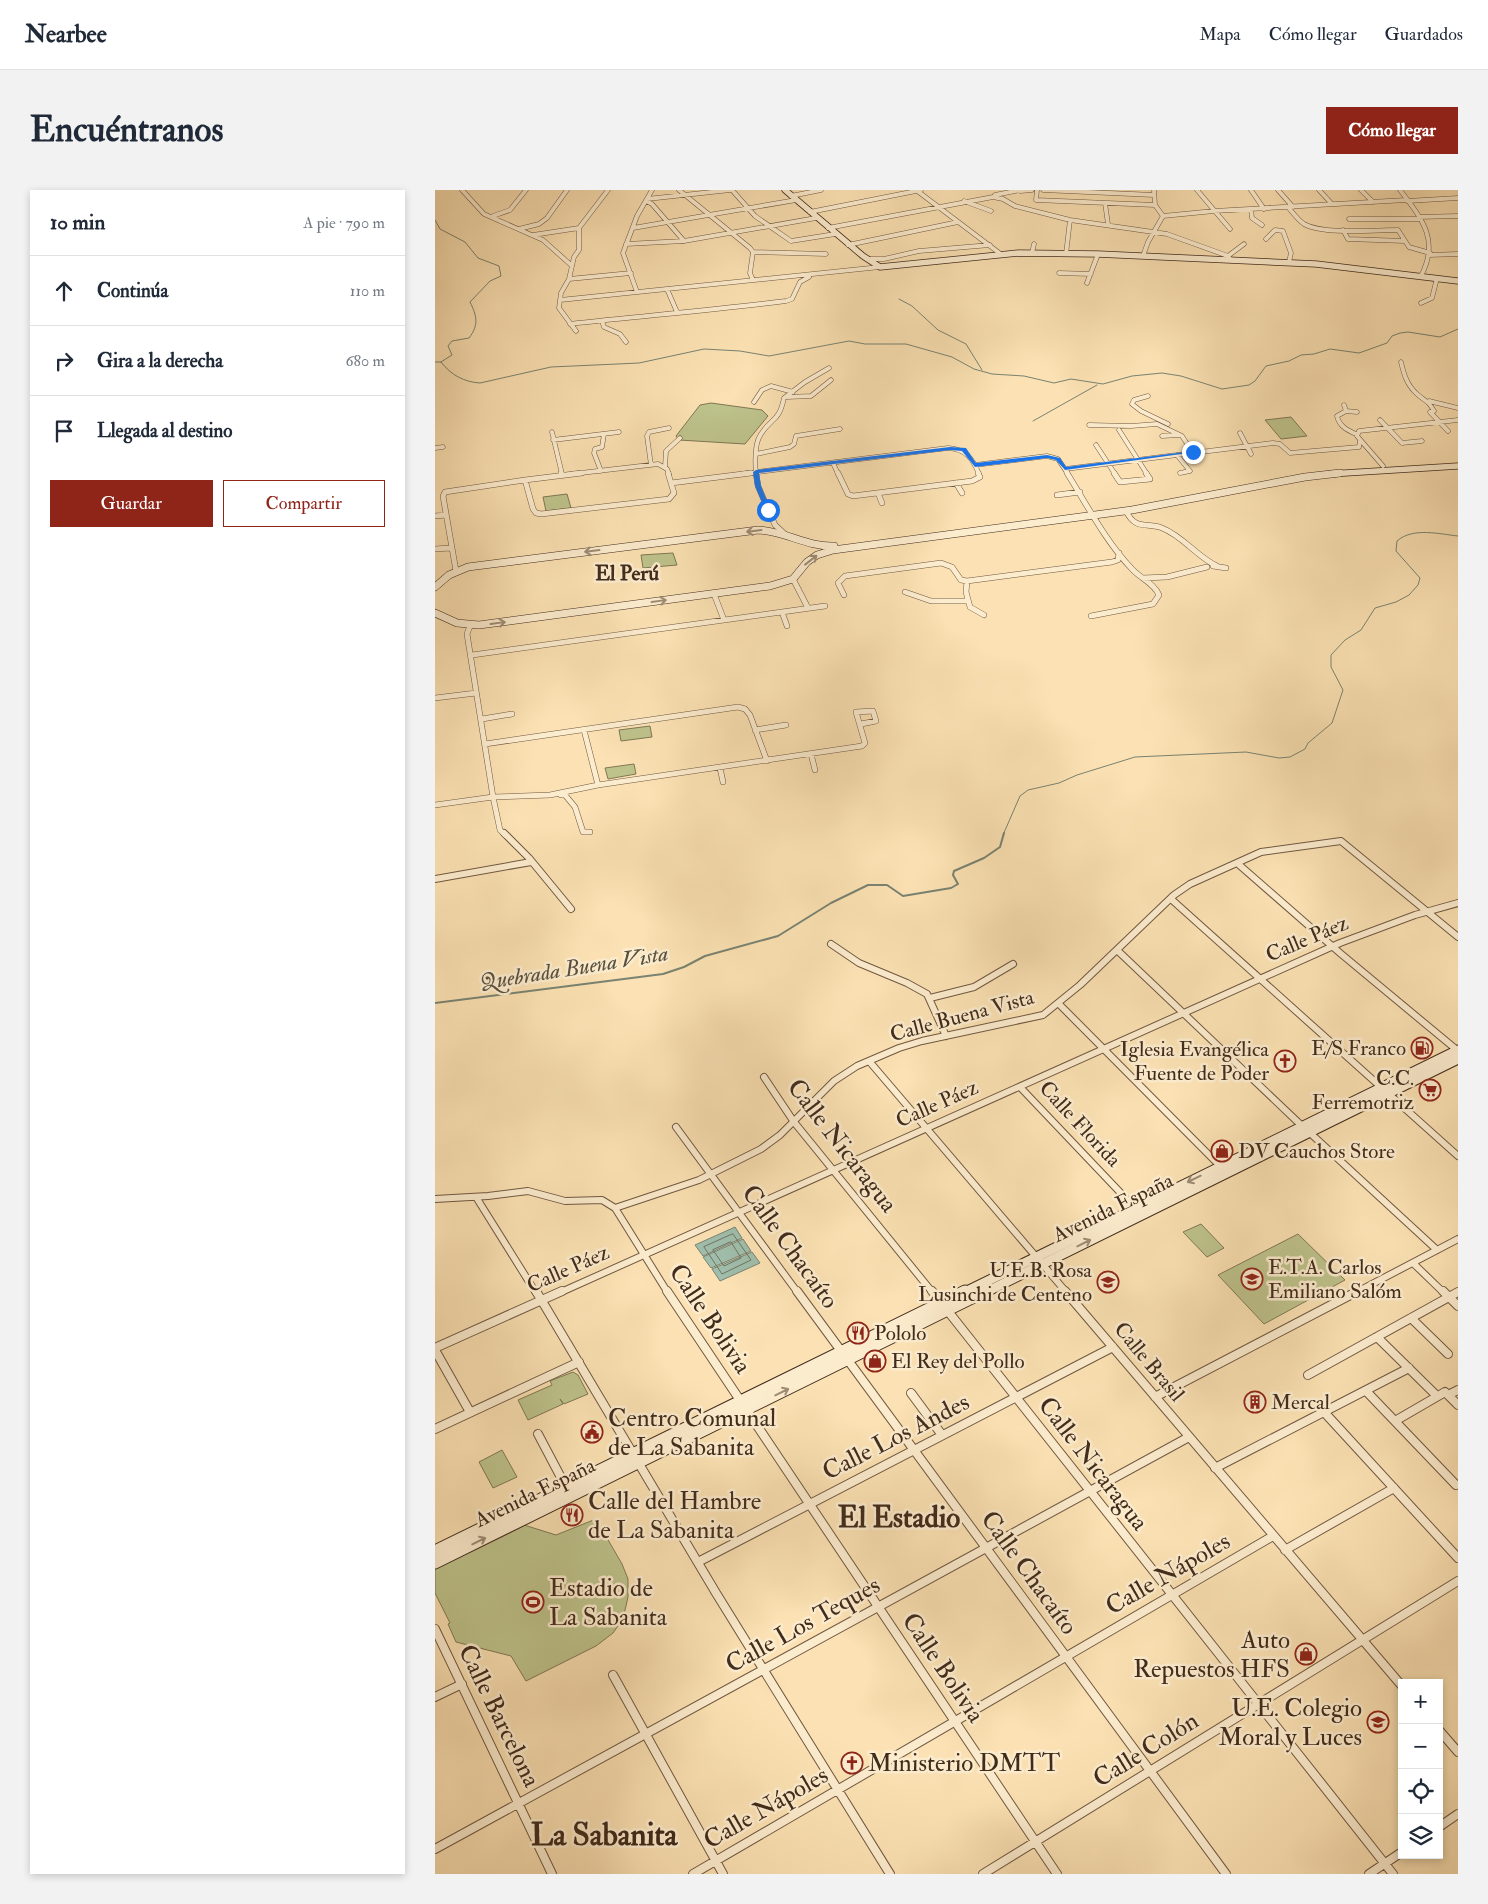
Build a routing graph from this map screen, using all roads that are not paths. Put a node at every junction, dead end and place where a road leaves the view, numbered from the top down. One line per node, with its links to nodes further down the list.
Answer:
1 (462, 190): 49 (street)
2 (526, 190): 49 (street)
3 (567, 190): 64 (street)
4 (608, 190): 61 (street)
5 (651, 190): 31 (street)
6 (679, 190): 26 (street)
7 (731, 190): 26 (street); 42 (street)
8 (785, 190): 27 (street)
9 (821, 190): 27 (street)
10 (918, 190): 40 (street); 47 (street)
11 (1020, 190): 12 (street); 24 (street)
12 (1032, 190)
13 (1037, 190): 35 (street)
14 (1043, 190): 23 (street)
15 (1154, 190): 25 (street)
16 (1197, 190): 46 (street)
17 (1251, 190): 43 (street)
18 (1278, 190): 41 (street)
19 (1319, 190): 38 (street)
20 (1361, 190): 36 (street)
21 (1400, 190): 22 (street); 33 (street)
22 (1405, 190)
23 (1092, 191): 25 (street); 35 (street)
24 (1005, 193): 28 (street); 30 (street)
25 (1154, 195): 39 (street)
26 (687, 196): 31 (street); 48 (street)
27 (791, 196): 32 (street)
28 (981, 198): 30 (street); 34 (street)
29 (1458, 198): 33 (street)
30 (1003, 199): 55 (street)
31 (646, 200): 56 (street); 62 (street)
32 (796, 200): 42 (street); 47 (street)
33 (1407, 200): 36 (street); 53 (street)
34 (964, 201): 40 (street); 45 (street)
35 (1090, 202): 37 (street)
36 (1373, 202): 38 (street)
37 (1105, 203): 39 (street); 58 (street)
38 (1332, 204): 41 (street)
39 (1155, 205): 50 (street)
40 (938, 206): 57 (street); 63 (street)
41 (1291, 207): 43 (street); 66 (street)
42 (748, 208): 48 (street); 60 (street)
43 (1264, 208): 44 (street)
44 (1251, 209): 46 (street); 59 (street)
45 (991, 211)
46 (1214, 211): 50 (street); 65 (street)
47 (810, 212): 52 (street)
48 (709, 215): 56 (street); 68 (street)
49 (493, 216): 64 (street)
50 (1163, 216): 67 (street)
51 (1458, 216): 53 (street)
52 (816, 218): 60 (street); 63 (street)
53 (1419, 218): 54 (street); 85 (street)
54 (1349, 219)
55 (1070, 220): 58 (street); 83 (street)
56 (667, 222): 62 (street); 72 (street)
57 (958, 222): 75 (street); 78 (street)
58 (1108, 224): 67 (street)
59 (1262, 225)
60 (769, 226): 68 (street); 69 (street)
61 (579, 228): 70 (street); 93 (street)
62 (633, 228): 74 (street)
63 (829, 228): 69 (street)
64 (519, 229): 70 (street)
65 (1230, 229)
66 (1343, 230): 73 (street); 73 (street)
67 (1155, 231): 88 (street); 89 (street)
68 (731, 233): 72 (street); 80 (street)
69 (835, 234): 75 (street)
70 (532, 235): 93 (street)
71 (1266, 239): 91 (street)
72 (684, 240): 74 (street)
73 (1405, 241): 79 (street)
74 (626, 244): 96 (street)
75 (848, 244): 90 (street)
76 (1035, 244): 81 (street)
77 (1244, 244): 89 (street)
78 (990, 245): 87 (street); 90 (street)
79 (1419, 251): 85 (street); 92 (street)
80 (753, 252): 82 (street); 102 (street)
81 (1032, 253): 83 (street); 87 (street)
82 (826, 254)
83 (1066, 254): 84 (street)
84 (1098, 254): 88 (street); 98 (street)
85 (1430, 254): 86 (street); 92 (street)
86 (1458, 254)
87 (1002, 255): 94 (street)
88 (1143, 256): 89 (street)
89 (1229, 257): 91 (street)
90 (867, 259): 94 (street)
91 (1289, 262): 99 (street)
92 (1427, 262): 99 (street)
93 (571, 265): 101 (street)
94 (880, 267): 95 (street)
95 (845, 271): 102 (street); 109 (street)
96 (631, 273): 101 (street); 106 (street)
97 (1059, 273): 98 (street)
98 (1091, 274): 104 (street)
99 (1421, 276): 100 (street)
100 (1437, 278): 103 (street); 108 (street)
101 (569, 279): 107 (street)
102 (753, 280): 105 (street)
103 (1458, 281)
104 (1087, 283)
105 (667, 289): 106 (street); 110 (street)
106 (637, 292): 107 (street)
107 (560, 300): 113 (street)
108 (1421, 303)
109 (710, 311): 110 (street); 111 (street)
110 (677, 312): 112 (street)
111 (704, 315)
112 (603, 321): 113 (street); 115 (street)
113 (570, 324): 114 (street)
114 (576, 332)
115 (626, 342)
116 (1401, 362): 122 (street)
117 (829, 368): 119 (street)
118 (831, 380): 121 (street)
119 (793, 392): 121 (street); 123 (street)
120 (1148, 396): 142 (street)
121 (786, 397): 155 (street)
122 (1429, 401): 125 (street); 130 (street)
123 (754, 402)
124 (1344, 405): 126 (street)
125 (1458, 408)
126 (1346, 411): 127 (street); 141 (street)
127 (1357, 412)
128 (1380, 420): 133 (street)
129 (1458, 420): 130 (street)
130 (1439, 421): 133 (street); 138 (street)
131 (1089, 425): 142 (street)
132 (669, 428): 162 (street)
133 (1387, 428): 141 (street); 147 (street)
134 (840, 429): 155 (street)
135 (1119, 430): 158 (street)
136 (552, 432): 145 (street)
137 (619, 432): 140 (street)
138 (1448, 432)
139 (1240, 433): 149 (street)
140 (604, 434): 145 (street); 168 (street)
141 (1357, 434): 146 (street)
142 (1180, 435): 143 (street); 154 (street)
143 (1163, 436)
144 (680, 438): 166 (street)
145 (553, 440): 171 (street)
146 (1360, 441): 151 (street); 153 (street)
147 (1422, 441)
148 (1096, 445): 161 (street)
149 (1245, 446): 151 (street); 154 (street); 156 (street)
150 (443, 447): 152 (street)
151 (1359, 447): 153 (street)
152 (435, 448)
153 (1367, 448): 164 (street)
154 (1193, 452): 157 (street)
155 (756, 454): 169 (street)
156 (1251, 454)
157 (1177, 455): 158 (street); 170 (street)
158 (1137, 460): 161 (street); 161 (street)
159 (1458, 462): 164 (street)
160 (833, 463): 163 (street); 169 (street); 176 (street)
161 (1107, 463): 167 (street)
162 (651, 465): 166 (street); 168 (street)
163 (975, 465): 167 (street); 174 (street)
164 (1383, 466): 181 (street)
165 (1458, 466): 180 (street)
166 (665, 467): 173 (street)
167 (1065, 469): 175 (street)
168 (601, 471): 171 (street)
169 (756, 472): 173 (street); 184 (street)
170 (1180, 472)
171 (562, 476): 172 (street)
172 (525, 480): 173 (street); 182 (street)
173 (671, 483)
174 (956, 483): 176 (street); 177 (street)
175 (1080, 492): 178 (street); 181 (street)
176 (878, 493): 179 (street)
177 (962, 493)
178 (1057, 495)
179 (882, 503)
180 (1126, 511): 181 (street); 188 (street)
181 (1093, 513): 184 (street); 187 (street); 194 (street, one-way to 181)
182 (446, 515): 183 (street); 185 (street)
183 (435, 516)
184 (788, 537): 192 (street, one-way to 192)
185 (450, 548): 186 (street); 192 (street)
186 (435, 549)
187 (1119, 553): 193 (street); 195 (street)
188 (1205, 560): 189 (street); 190 (street)
189 (1217, 566): 190 (street); 191 (street)
190 (1207, 567): 193 (street)
191 (1226, 568)
192 (456, 571): 196 (street)
193 (1139, 577): 206 (street)
194 (793, 579): 198 (street); 202 (street)
195 (967, 581): 199 (street); 200 (street)
196 (435, 587)
197 (905, 592): 200 (street)
198 (714, 594): 207 (street); 208 (street, one-way to 198)
199 (844, 595)
200 (968, 601): 205 (street)
201 (825, 606): 202 (street)
202 (808, 608): 203 (street)
203 (782, 612): 207 (street); 209 (street)
204 (435, 613): 208 (street)
205 (984, 615)
206 (1091, 616)
207 (724, 620): 210 (street)
208 (470, 626): 210 (street)
209 (787, 626)
210 (472, 655): 211 (street)
211 (476, 693): 212 (street); 214 (street)
212 (435, 698)
213 (512, 714): 214 (street)
214 (482, 719): 219 (street)
215 (861, 724): 220 (street)
216 (786, 725): 218 (street)
217 (584, 730): 218 (street); 219 (street); 225 (street)
218 (755, 730): 221 (street)
219 (485, 744): 227 (street)
220 (811, 754): 221 (street); 223 (street)
221 (767, 761): 222 (street)
222 (720, 768): 224 (street); 225 (street)
223 (815, 770)
224 (723, 782)
225 (598, 785): 226 (street)
226 (549, 795): 227 (street); 229 (street)
227 (493, 796): 228 (street); 230 (street)
228 (435, 805)
229 (590, 832)
230 (531, 862): 232 (street); 235 (street)
231 (1237, 862): 233 (street, Calle Buena Vista); 236 (street, Calle Buena Vista); 239 (street)
232 (435, 879)
233 (1171, 899): 240 (street, Calle Buena Vista); 242 (street)
234 (1458, 903): 236 (street, Calle Páez)
235 (571, 909)
236 (1426, 911): 237 (street); 239 (street, Calle Páez)
237 (1458, 937)
238 (831, 944): 243 (street)
239 (1333, 946): 242 (street, Calle Páez); 248 (street)
240 (1117, 950): 244 (street, Calle Buena Vista); 245 (street)
241 (1013, 964): 243 (street)
242 (1260, 979): 245 (street, Calle Páez); 252 (street)
243 (930, 998): 246 (street)
244 (1059, 1003): 246 (street, Calle Buena Vista); 247 (street)
245 (1183, 1014): 247 (street, Calle Páez); 256 (street)
246 (946, 1036): 249 (street, Calle Buena Vista)
247 (1104, 1049): 251 (street, Calle Páez); 258 (street)
248 (1458, 1053): 252 (street, Avenida España)
249 (869, 1061): 253 (street, Calle Buena Vista); 255 (street, Calle Brasil)
250 (764, 1077): 253 (street, Calle Nicaragua)
251 (1020, 1087): 255 (street, Calle Páez); 264 (street, Calle Florida)
252 (1384, 1090): 256 (street, Avenida España); 257 (street)
253 (794, 1122): 259 (street, Calle Nicaragua); 260 (street, Calle Buena Vista)
254 (676, 1127): 260 (street, Calle Chacaíto)
255 (926, 1128): 259 (street, Calle Páez); 269 (street, Calle Brasil)
256 (1306, 1129): 258 (street, Avenida España); 267 (street); 269 (street, Avenida España, one-way to 256)
257 (1458, 1156)
258 (1220, 1166): 264 (street, Avenida España, one-way to 264)
259 (833, 1170): 265 (street, Calle Páez); 275 (street, Calle Nicaragua)
260 (712, 1174): 263 (street, Calle Buena Vista); 265 (street, Calle Chacaíto)
261 (476, 1197): 262 (street); 263 (street); 273 (street)
262 (435, 1199)
263 (615, 1208): 268 (street, Calle Bolivia)
264 (1135, 1208): 269 (street, Avenida España)
265 (740, 1212): 268 (street, Calle Páez); 281 (street, Calle Chacaíto)
266 (1458, 1240): 267 (street)
267 (1437, 1250): 270 (street)
268 (643, 1255): 273 (street, Calle Páez); 292 (street, Calle Bolivia)
269 (1039, 1260): 275 (street, Avenida España); 278 (street, Calle Brasil)
270 (1413, 1263): 272 (street); 290 (street)
271 (1458, 1292): 272 (street)
272 (1449, 1297): 274 (street); 276 (street)
273 (541, 1300): 279 (street, Calle Páez); 282 (street)
274 (1458, 1306)
275 (944, 1307): 281 (street, Avenida España); 291 (street, Calle Nicaragua)
276 (1411, 1318): 277 (street); 280 (street)
277 (1377, 1337): 283 (street); 284 (street)
278 (1113, 1347): 290 (street, Calle Brasil); 291 (street, Calle Los Andes)
279 (435, 1349): 294 (street)
280 (1448, 1354)
281 (845, 1355): 292 (street, Avenida España); 301 (street, Calle Chacaíto)
282 (579, 1362): 294 (street); 302 (street)
283 (1409, 1368): 286 (street); 289 (street)
284 (1307, 1375)
285 (1458, 1390): 288 (street)
286 (1367, 1392): 295 (street); 296 (street)
287 (911, 1393): 299 (street)
288 (1447, 1394): 289 (street); 293 (street)
289 (1437, 1396): 296 (street)
290 (1155, 1397): 300 (street, Calle Brasil)
291 (1015, 1398): 299 (street, Calle Los Andes); 307 (street, Calle Nicaragua)
292 (744, 1405): 302 (street, Avenida España); 308 (street, Calle Bolivia)
293 (1458, 1405)
294 (470, 1412): 297 (street)
295 (1324, 1412): 303 (street); 306 (street)
296 (1395, 1421): 304 (street)
297 (435, 1429)
298 (538, 1434): 305 (street)
299 (942, 1435): 301 (street, Calle Los Andes)
300 (1189, 1437): 303 (street, Calle Brasil); 307 (street, Calle Los Teques)
301 (914, 1450): 308 (street, Calle Los Andes); 310 (street, Calle Chacaíto)
302 (636, 1458): 305 (street, Avenida España); 314 (street); 315 (street, Avenida España, one-way to 302)
303 (1215, 1468): 309 (street, Calle Brasil)
304 (1456, 1485)
305 (566, 1487): 312 (street, Avenida España)
306 (1394, 1488): 311 (street); 313 (street)
307 (1089, 1492): 310 (street, Calle Los Teques); 317 (street, Calle Nicaragua)
308 (809, 1504): 314 (street, Calle Los Andes); 318 (street, Calle Bolivia)
309 (1273, 1536): 311 (street, Calle Brasil); 317 (street, Calle Nápoles)
310 (986, 1548): 318 (street, Calle Los Teques); 321 (street, Calle Chacaíto)
311 (1285, 1550): 320 (street, Calle Brasil)
312 (435, 1551)
313 (1458, 1558)
314 (698, 1562): 322 (street)
315 (435, 1563)
316 (1458, 1581): 320 (street, Calle Colón)
317 (1171, 1595): 321 (street, Calle Nápoles); 327 (street, Calle Nicaragua)
318 (878, 1607): 322 (street, Calle Los Teques); 328 (street, Calle Bolivia)
319 (435, 1629): 325 (street, Calle Barcelona)
320 (1362, 1640): 324 (street, Calle Brasil); 327 (street, Calle Colón)
321 (1066, 1657): 328 (street, Calle Nápoles); 332 (street, Calle Chacaíto)
322 (764, 1670): 329 (street, Calle Los Teques); 333 (street)
323 (613, 1675): 329 (street)
324 (1398, 1681)
325 (462, 1684): 326 (street); 334 (street, Calle Barcelona)
326 (435, 1697)
327 (1259, 1704): 332 (street, Calle Colón); 341 (street, Calle Nicaragua)
328 (955, 1721): 333 (street, Calle Nápoles); 337 (street, Calle Bolivia)
329 (645, 1734): 334 (street, Calle Los Teques); 340 (street)
330 (1443, 1735): 331 (street)
331 (1458, 1752)
332 (1150, 1771): 337 (street, Calle Colón); 348 (street, Calle Chacaíto)
333 (838, 1790): 340 (street, Calle Nápoles); 345 (street)
334 (519, 1803): 338 (street, Calle Los Teques); 342 (street, Calle Barcelona)
335 (1458, 1814): 336 (street)
336 (1443, 1824)
337 (1036, 1842): 346 (street, Calle Colón); 347 (street, Calle Bolivia)
338 (435, 1849)
339 (1398, 1855): 341 (street)
340 (715, 1861): 343 (street, Calle Nápoles); 344 (street)
341 (1385, 1864): 349 (street); 350 (street, Calle Nicaragua)
342 (552, 1874)
343 (693, 1874)
344 (723, 1874)
345 (890, 1874)
346 (983, 1874)
347 (1057, 1874)
348 (1226, 1874)
349 (1369, 1874)
350 (1393, 1874)

